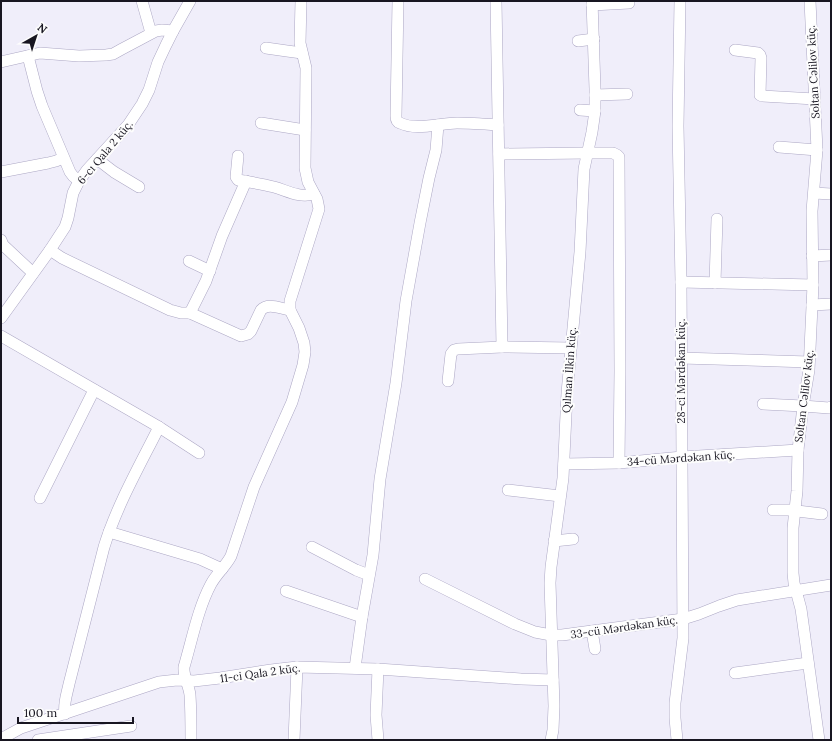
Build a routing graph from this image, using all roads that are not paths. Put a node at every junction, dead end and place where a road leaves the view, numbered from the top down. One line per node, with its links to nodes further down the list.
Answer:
1 (142, 1): 11 (street)
2 (190, 1): 10 (street, 6-cı Qala 2 küç.)
3 (301, 1): 16 (street)
4 (398, 1): 25 (street)
5 (496, 1): 26 (street)
6 (680, 1): 50 (street, 28-ci Mərdəkan küç.)
7 (810, 1): 21 (street, Soltan Cəlilov küç.)
8 (592, 3): 9 (street); 12 (street, Qılman İlkin küç.)
9 (629, 3)
10 (173, 31): 11 (street); 34 (street, 6-cı Qala 2 küç.)
11 (151, 33): 17 (street)
12 (594, 39): 13 (street); 19 (street, Qılman İlkin küç.)
13 (578, 41)
14 (266, 48): 16 (street)
15 (735, 50): 21 (street)
16 (302, 53): 27 (street)
17 (28, 56): 18 (street); 33 (street)
18 (1, 62)
19 (595, 94): 20 (street); 23 (street, Qılman İlkin küç.)
20 (627, 94)
21 (815, 99): 29 (street, Soltan Cəlilov küç.)
22 (580, 110): 23 (street)
23 (595, 111): 30 (street, Qılman İlkin küç.)
24 (261, 123): 27 (street)
25 (438, 125): 26 (street); 85 (street)
26 (498, 125): 31 (street)
27 (305, 130): 40 (street)
28 (779, 147): 29 (street)
29 (817, 150): 39 (street, Soltan Cəlilov küç.)
30 (587, 153): 31 (street); 60 (street, Qılman İlkin küç.); 72 (street)
31 (499, 154): 59 (street)
32 (238, 156): 37 (street)
33 (63, 158): 35 (street); 36 (street)
34 (97, 159): 36 (street, 6-cı Qala 2 küç.); 38 (street)
35 (1, 172)
36 (79, 181): 44 (street, 6-cı Qala 2 küç.)
37 (246, 181): 40 (street); 48 (street)
38 (139, 187)
39 (814, 193): 41 (street); 46 (street, Soltan Cəlilov küç.)
40 (314, 194): 55 (street)
41 (831, 194)
42 (717, 219): 51 (street)
43 (1, 240): 49 (street)
44 (50, 250): 49 (street, 6-cı Qala 2 küç.); 56 (street)
45 (831, 255): 46 (street)
46 (812, 256): 52 (street, Soltan Cəlilov küç.)
47 (188, 261): 48 (street)
48 (210, 271): 56 (street)
49 (33, 273): 57 (street, 6-cı Qala 2 küç.)
50 (681, 282): 51 (street); 61 (street, 28-ci Mərdəkan küç.)
51 (715, 283): 52 (street)
52 (813, 285): 54 (street, Soltan Cəlilov küç.)
53 (831, 304): 54 (street)
54 (812, 305): 62 (street, Soltan Cəlilov küç.)
55 (290, 310): 56 (street); 84 (street)
56 (190, 313)
57 (1, 318)
58 (1, 336): 64 (street)
59 (502, 347): 60 (street); 63 (street)
60 (571, 348): 73 (street, Qılman İlkin küç.)
61 (681, 358): 62 (street); 71 (street, 28-ci Mərdəkan küç.)
62 (809, 362): 66 (street, Soltan Cəlilov küç.)
63 (448, 381)
64 (94, 390): 68 (street); 76 (street)
65 (763, 404): 66 (street)
66 (803, 406): 67 (street); 69 (street, Soltan Cəlilov küç.)
67 (831, 407)
68 (159, 427): 70 (street); 80 (street)
69 (798, 450): 71 (street, 34-cü Mərdəkan küç.); 78 (street, Soltan Cəlilov küç.)
70 (199, 453)
71 (682, 457): 72 (street, 34-cü Mərdəkan küç.); 91 (street, 28-ci Mərdəkan küç.)
72 (619, 463): 73 (street, 34-cü Mərdəkan küç.)
73 (564, 464): 75 (street, Qılman İlkin küç.)
74 (508, 490): 75 (street)
75 (560, 496): 82 (street, Qılman İlkin küç.)
76 (40, 498)
77 (773, 510): 78 (street)
78 (796, 511): 79 (street); 89 (street, Soltan Cəlilov küç.)
79 (822, 514)
80 (109, 532): 84 (street); 102 (street)
81 (573, 539): 82 (street)
82 (554, 541): 93 (street, Qılman İlkin küç.)
83 (312, 547): 85 (street)
84 (222, 569): 100 (street)
85 (370, 575): 90 (street)
86 (425, 579): 93 (street, 33-cü Mərdəkan küç.)
87 (831, 585): 89 (street, 33-cü Mərdəkan küç.)
88 (286, 591): 90 (street)
89 (796, 591): 91 (street, 33-cü Mərdəkan küç.); 95 (street, Soltan Cəlilov küç.)
90 (362, 617): 97 (street)
91 (683, 619): 92 (street, 33-cü Mərdəkan küç.); 110 (street, 28-ci Mərdəkan küç.)
92 (592, 631): 93 (street, 33-cü Mərdəkan küç.); 94 (street)
93 (551, 635): 101 (street, Qılman İlkin küç.)
94 (595, 648)
95 (808, 663): 99 (street); 111 (street, Soltan Cəlilov küç.)
96 (297, 667): 97 (street, 11-ci Qala 2 küç.); 100 (street, 11-ci Qala 2 küç.); 107 (street)
97 (355, 668): 98 (street, 11-ci Qala 2 küç.)
98 (378, 669): 101 (street, 11-ci Qala 2 küç.); 108 (street)
99 (735, 673)
100 (186, 680): 102 (street, 11-ci Qala 2 küç.); 106 (street)
101 (553, 680): 109 (street, Qılman İlkin küç.)
102 (65, 714): 104 (street, 11-ci Qala 2 küç.)
103 (131, 726): 105 (street)
104 (3, 739)
105 (38, 740)
106 (191, 740)
107 (294, 740)
108 (378, 740)
109 (551, 740)
110 (677, 740)
111 (819, 740)

